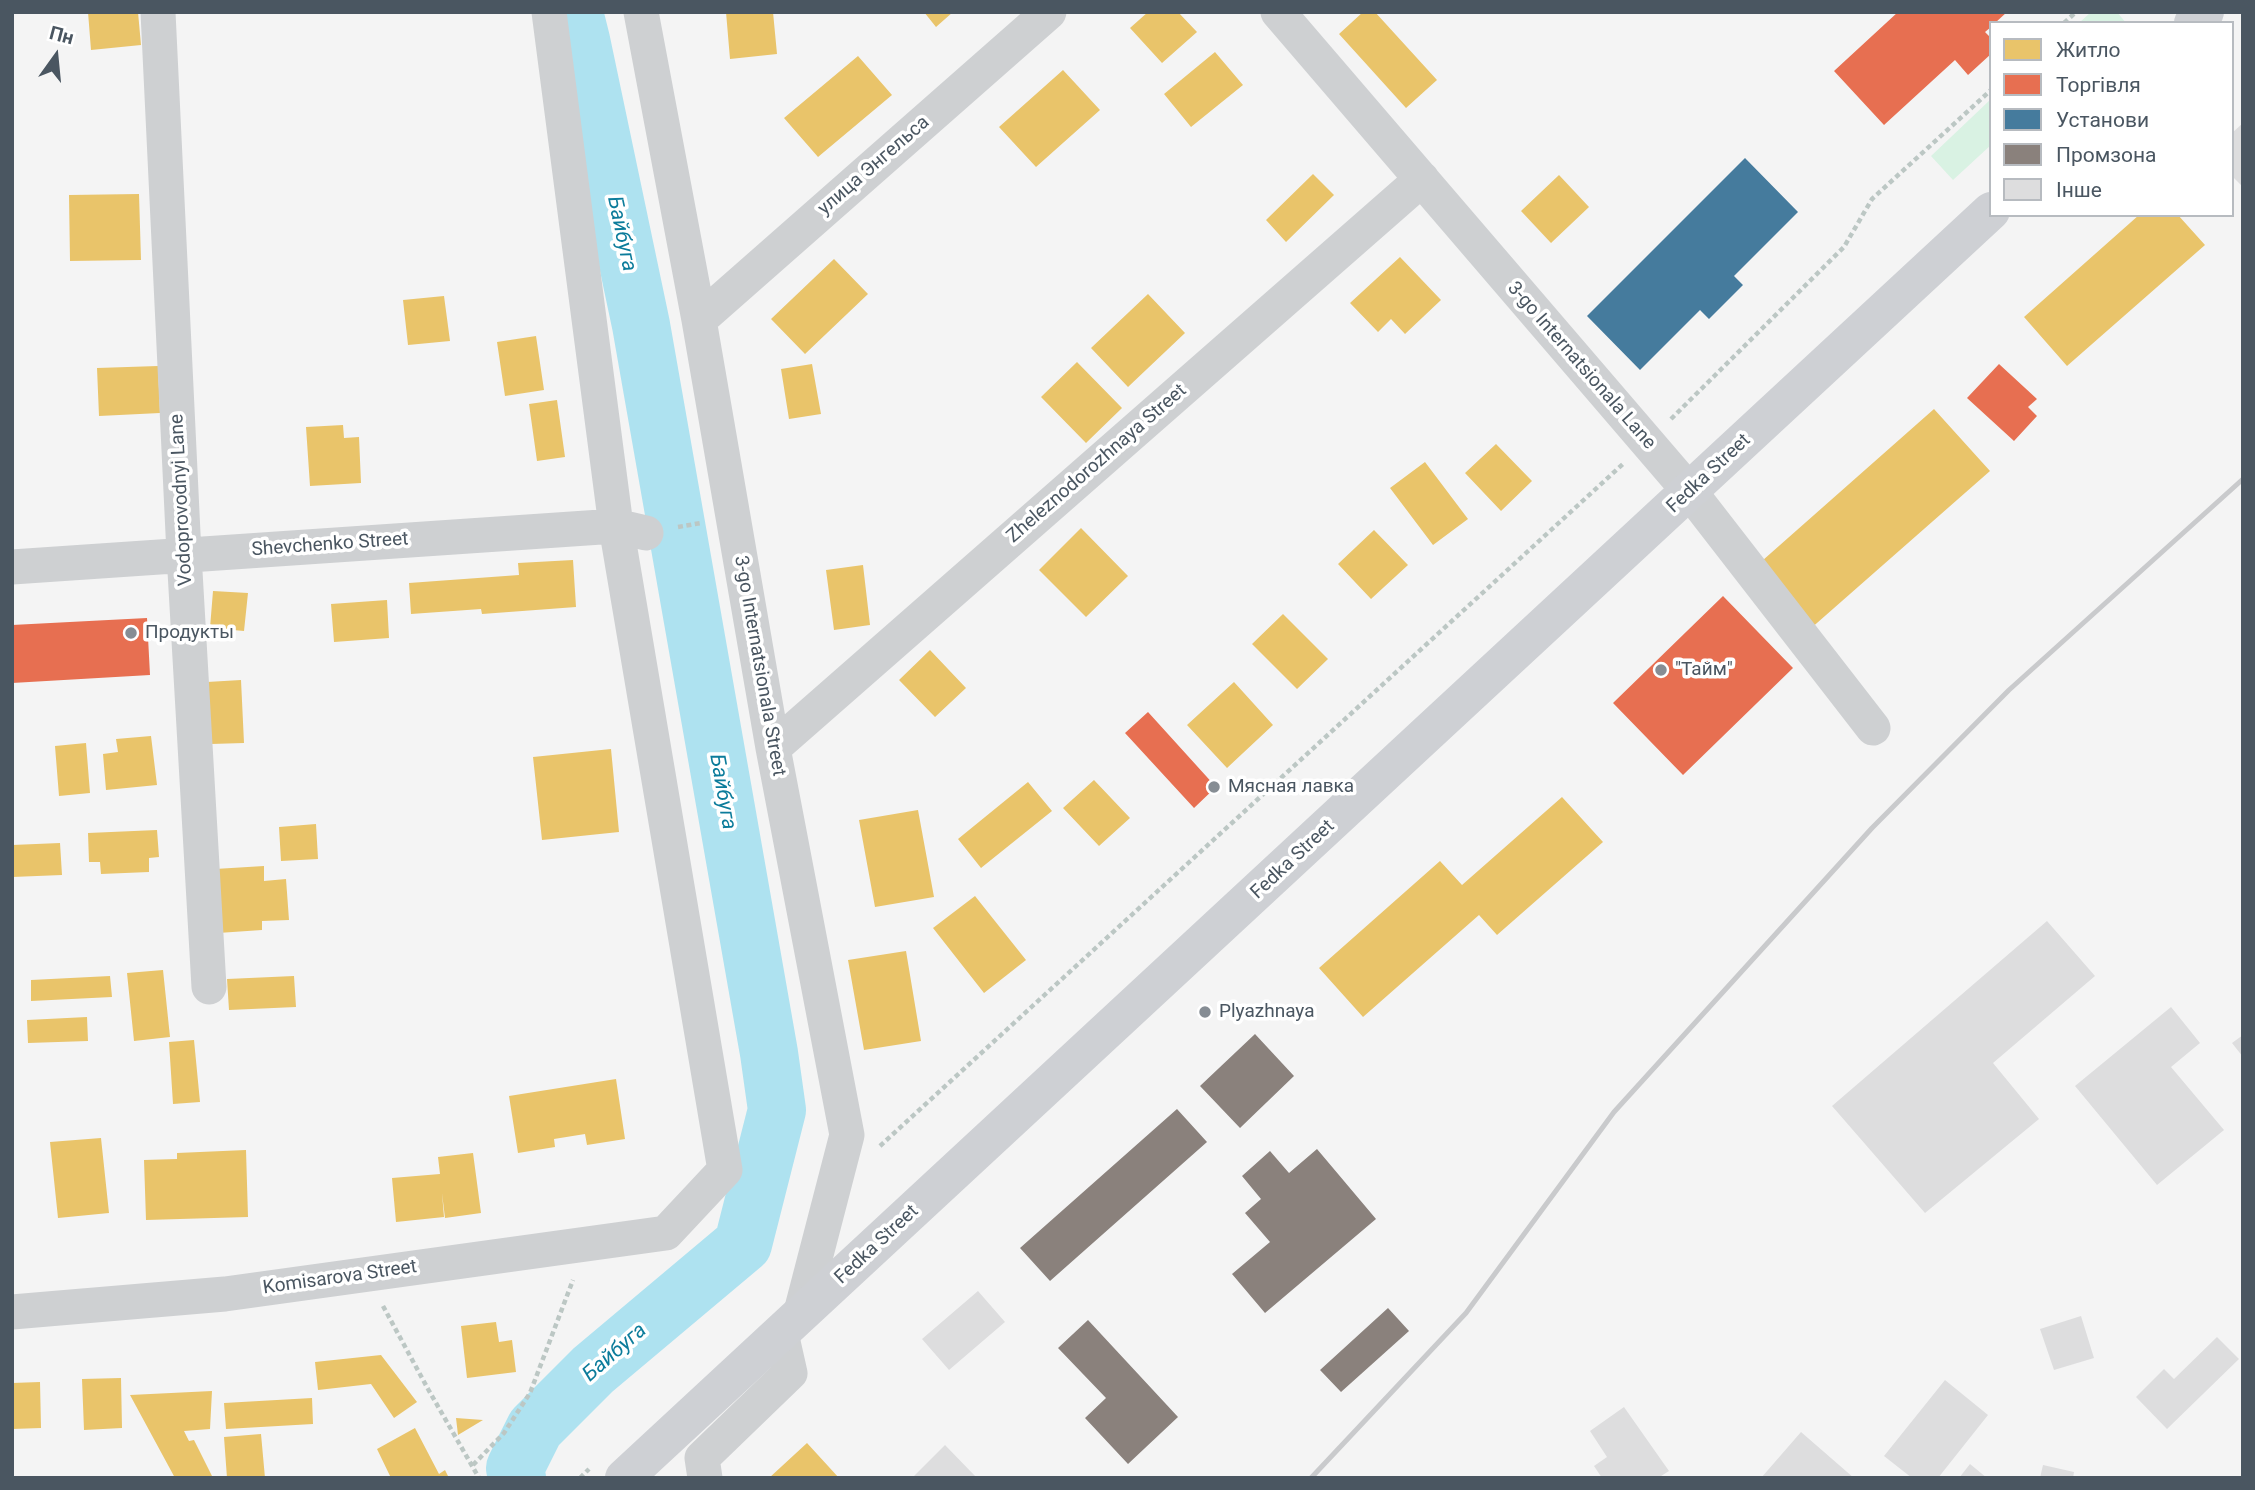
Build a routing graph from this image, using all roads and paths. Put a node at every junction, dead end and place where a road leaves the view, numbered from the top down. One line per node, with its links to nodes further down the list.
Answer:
1 (158, 12): 13 (street, Vodoprovodnyi Lane)
2 (549, 12): 12 (street)
3 (641, 12): 9 (street, 3-go Internatsionala Street)
4 (1049, 12): 9 (street, улица Энгельса)
5 (1279, 12): 7 (street, 3-go Internatsionala Lane)
6 (1989, 92): 10 (path)
7 (1422, 179): 10 (street, 3-go Internatsionala Lane); 16 (street, Zheleznodorozhnaya Street)
8 (1989, 213): 11 (main road, Fedka Street)
9 (699, 320): 16 (street, 3-go Internatsionala Street)
10 (1647, 442): 11 (street, 3-go Internatsionala Lane); 18 (path)
11 (1690, 492): 15 (street, 3-go Internatsionala Lane); 22 (main road, Fedka Street)
12 (631, 529): 13 (street, Shevchenko Street); 19 (street, Komisarova Street)
13 (184, 554): 14 (street, Shevchenko Street); 17 (street, Vodoprovodnyi Lane)
14 (12, 567)
15 (1873, 728)
16 (773, 748): 22 (street, 3-go Internatsionala Street)
17 (209, 987)
18 (874, 1151)
19 (586, 1244): 20 (street, Komisarova Street); 23 (path)
20 (366, 1275): 21 (street, Komisarova Street); 23 (path)
21 (12, 1312)
22 (791, 1325): 25 (main road, Fedka Street); 26 (street)
23 (473, 1465): 24 (path)
24 (479, 1478)
25 (624, 1478)
26 (705, 1478)

